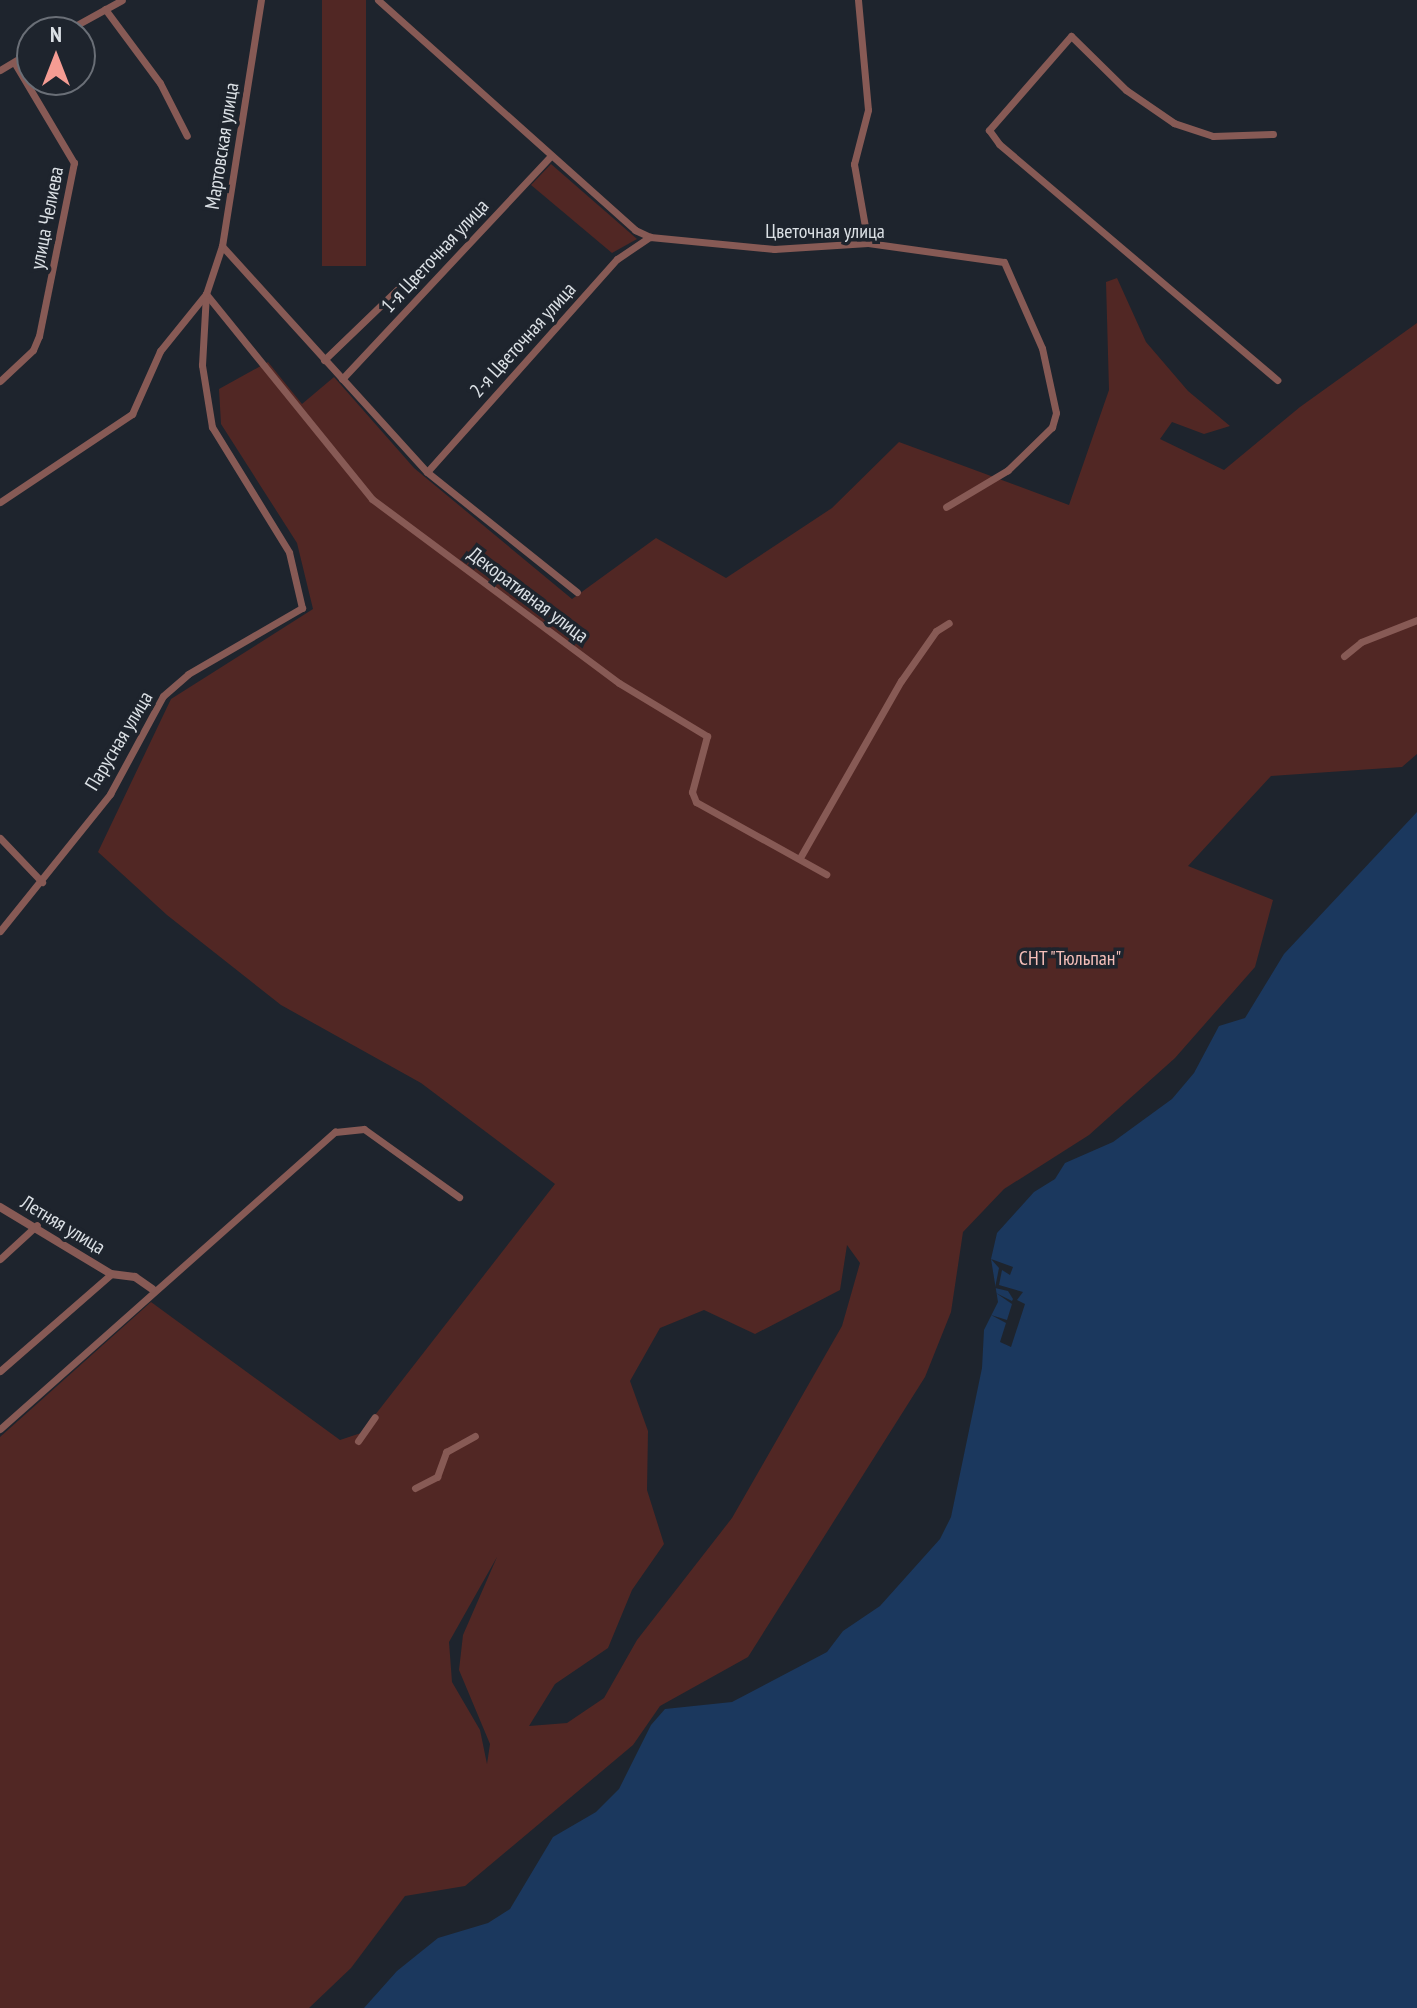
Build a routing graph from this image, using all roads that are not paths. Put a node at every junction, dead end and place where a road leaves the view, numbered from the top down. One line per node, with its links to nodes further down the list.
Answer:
1 (122, 0): 5 (street)
2 (261, 0): 14 (street, Мартовская улица)
3 (378, 0): 11 (street, Цветочная улица)
4 (858, 0): 13 (street)
5 (105, 9): 6 (street); 10 (street)
6 (93, 16)
7 (14, 62): 8 (street); 20 (street, улица Челиева)
8 (0, 70)
9 (1273, 134): 19 (street)
10 (187, 136)
11 (551, 156): 12 (street, Цветочная улица); 18 (street, 1-я Цветочная улица)
12 (650, 237): 13 (street, Цветочная улица); 21 (street, 2-я Цветочная улица)
13 (868, 243): 23 (street, Цветочная улица)
14 (222, 246): 16 (street, Мартовская улица); 17 (street)
15 (402, 285): 17 (street)
16 (206, 294): 22 (street); 29 (street, Декоративная улица); 31 (street, Парусная улица)
17 (324, 360): 18 (street)
18 (342, 379): 21 (street)
19 (1277, 380)
20 (0, 381)
21 (427, 472): 24 (street)
22 (0, 502)
23 (946, 507)
24 (577, 592)
25 (1417, 620): 27 (street)
26 (949, 623): 29 (street)
27 (1344, 656)
28 (0, 838): 31 (street)
29 (801, 856): 30 (street, Декоративная улица)
30 (826, 874)
31 (42, 882): 32 (street, Парусная улица)
32 (0, 931)
33 (459, 1197): 38 (street)
34 (0, 1207): 35 (street, Летняя улица)
35 (37, 1225): 36 (street); 37 (street, Летняя улица)
36 (0, 1259)
37 (111, 1274): 38 (street, Летняя улица); 39 (street)
38 (152, 1289): 41 (street)
39 (0, 1371)
40 (375, 1417): 43 (street)
41 (0, 1429)
42 (475, 1436): 44 (street)
43 (358, 1441)
44 (415, 1488)

